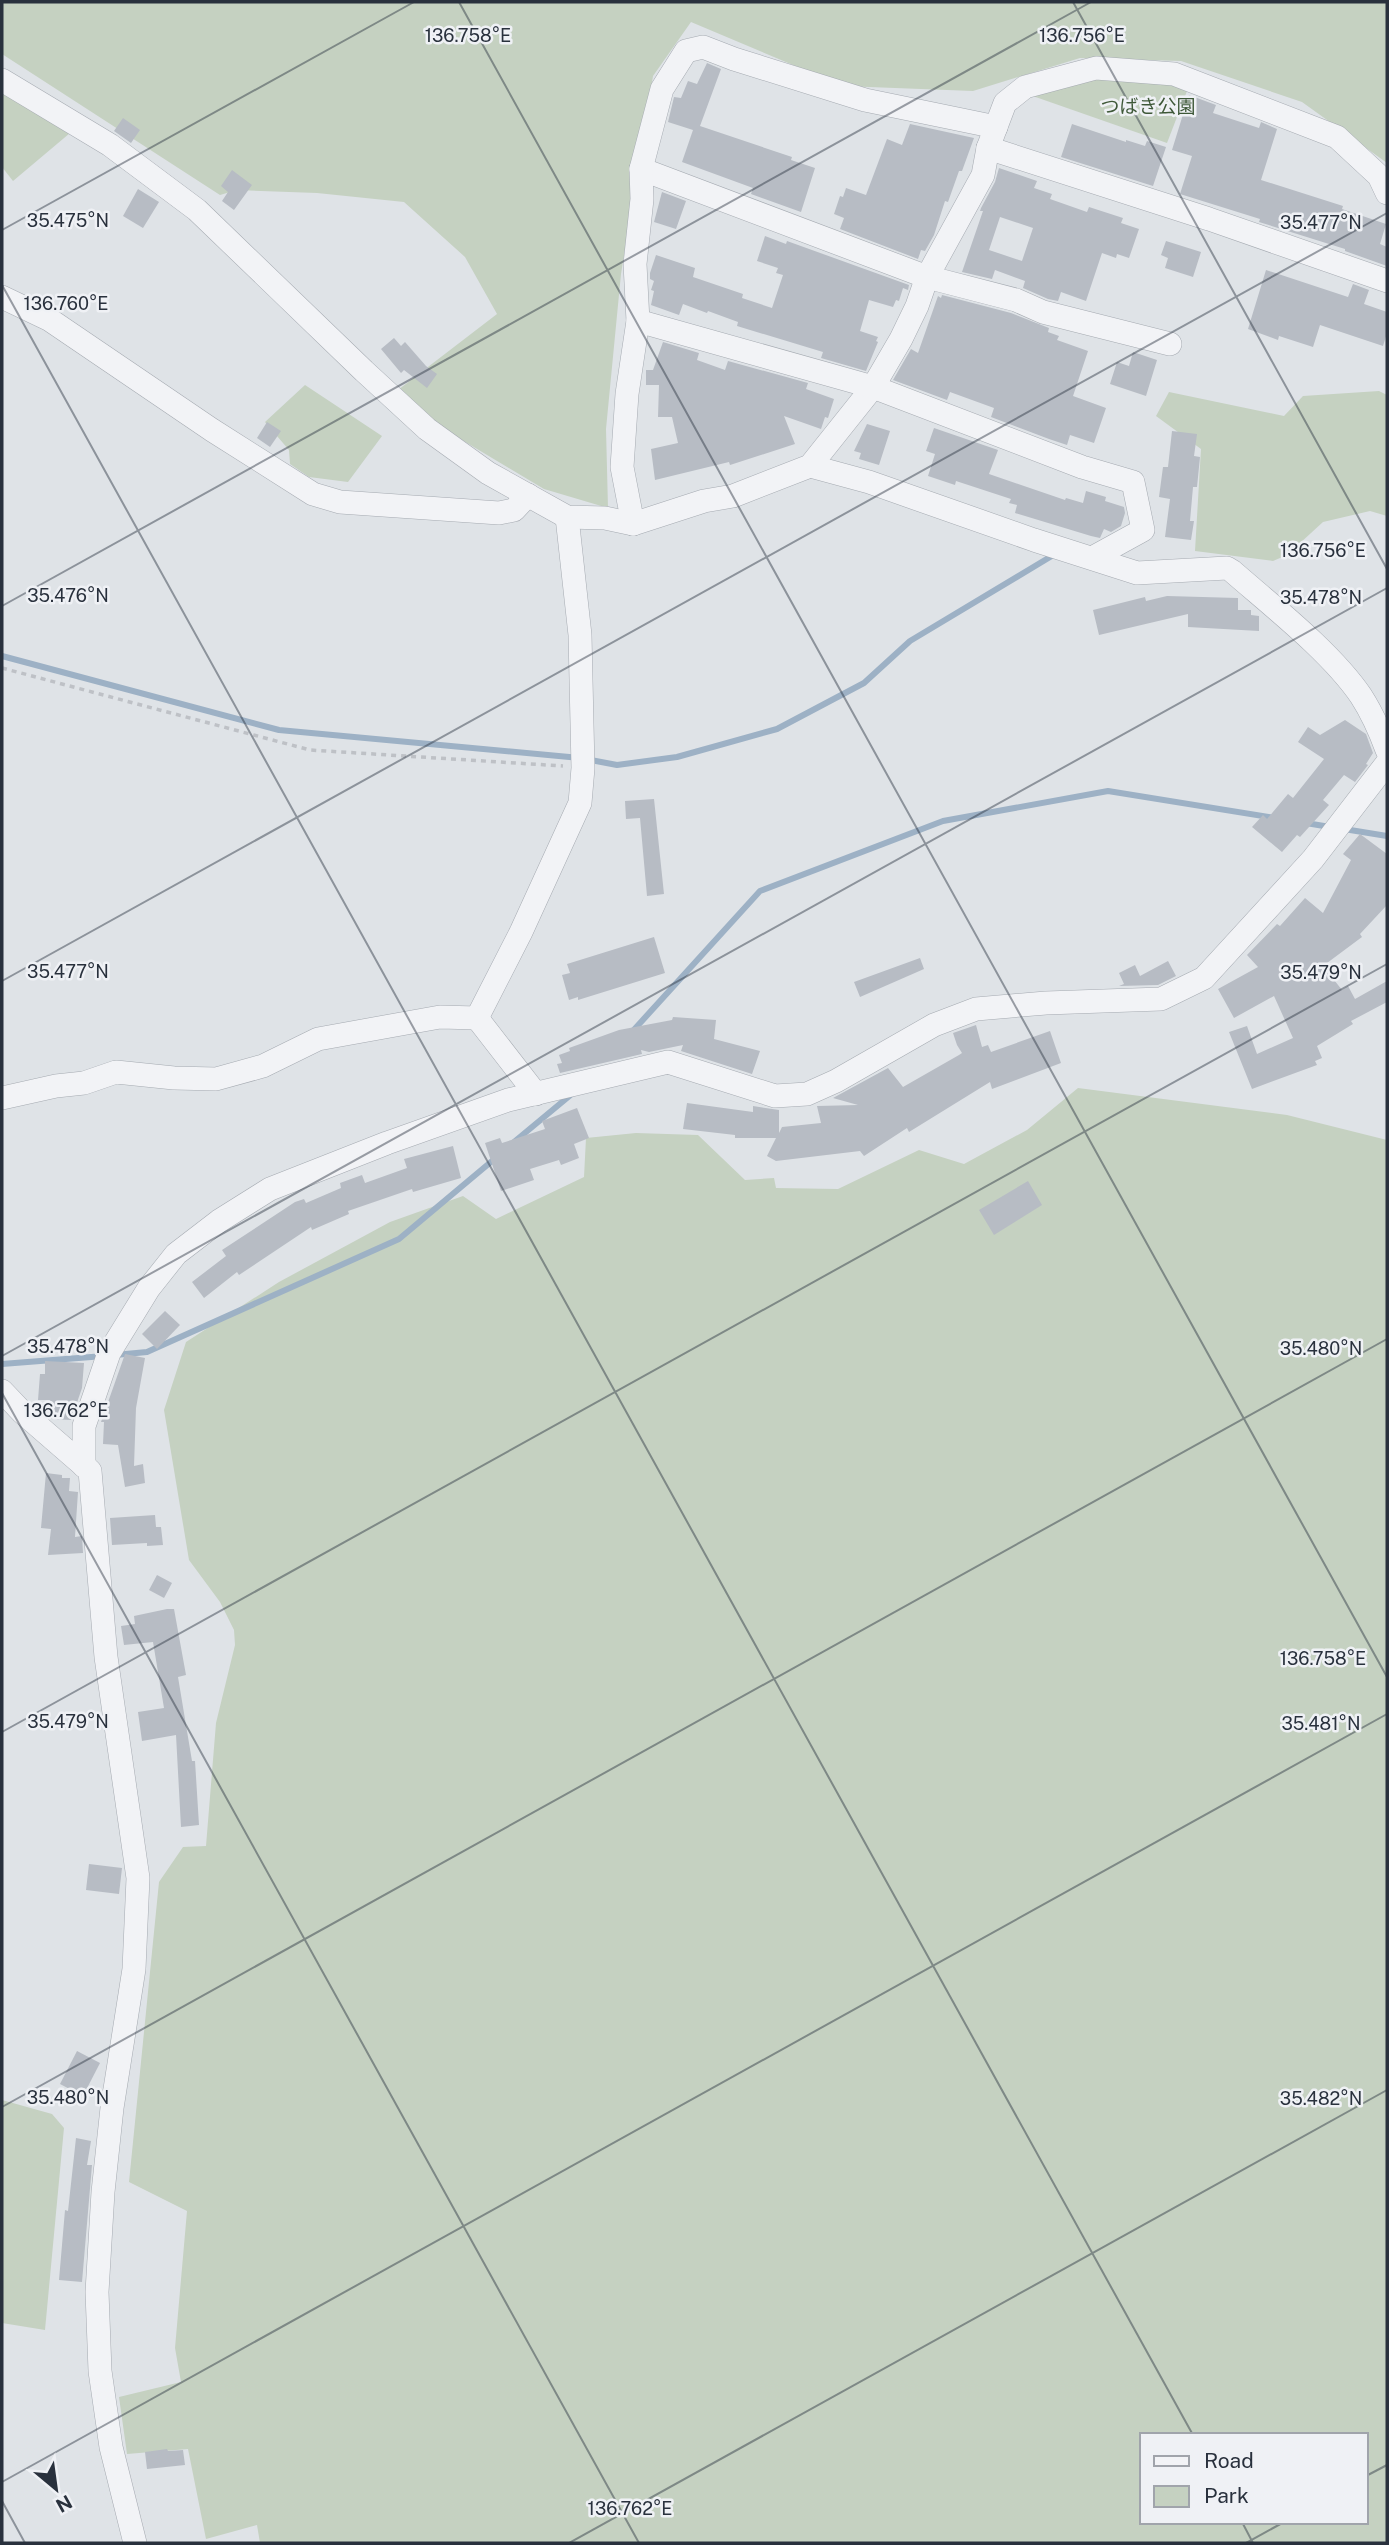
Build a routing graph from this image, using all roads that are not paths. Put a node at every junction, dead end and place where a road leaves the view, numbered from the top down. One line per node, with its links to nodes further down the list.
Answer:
1 (2, 80): 12 (street)
2 (992, 137): 3 (street); 4 (street); 5 (street); 6 (street)
3 (641, 169): 5 (street); 8 (street)
4 (1387, 193)
5 (927, 278): 9 (street); 10 (street)
6 (1387, 281)
7 (2, 297): 12 (street)
8 (638, 321): 10 (street); 14 (street)
9 (1170, 344)
10 (873, 387): 11 (street); 15 (street)
11 (810, 466): 14 (street); 15 (street)
12 (528, 495): 13 (street)
13 (567, 517): 14 (street); 18 (street)
14 (633, 524)
15 (1092, 558): 16 (street)
16 (1387, 750)
17 (1387, 763): 19 (street)
18 (477, 1018): 19 (street); 20 (street)
19 (536, 1094): 22 (street)
20 (2, 1098)
21 (2, 1391): 22 (street)
22 (84, 1466): 23 (street)
23 (135, 2543)

